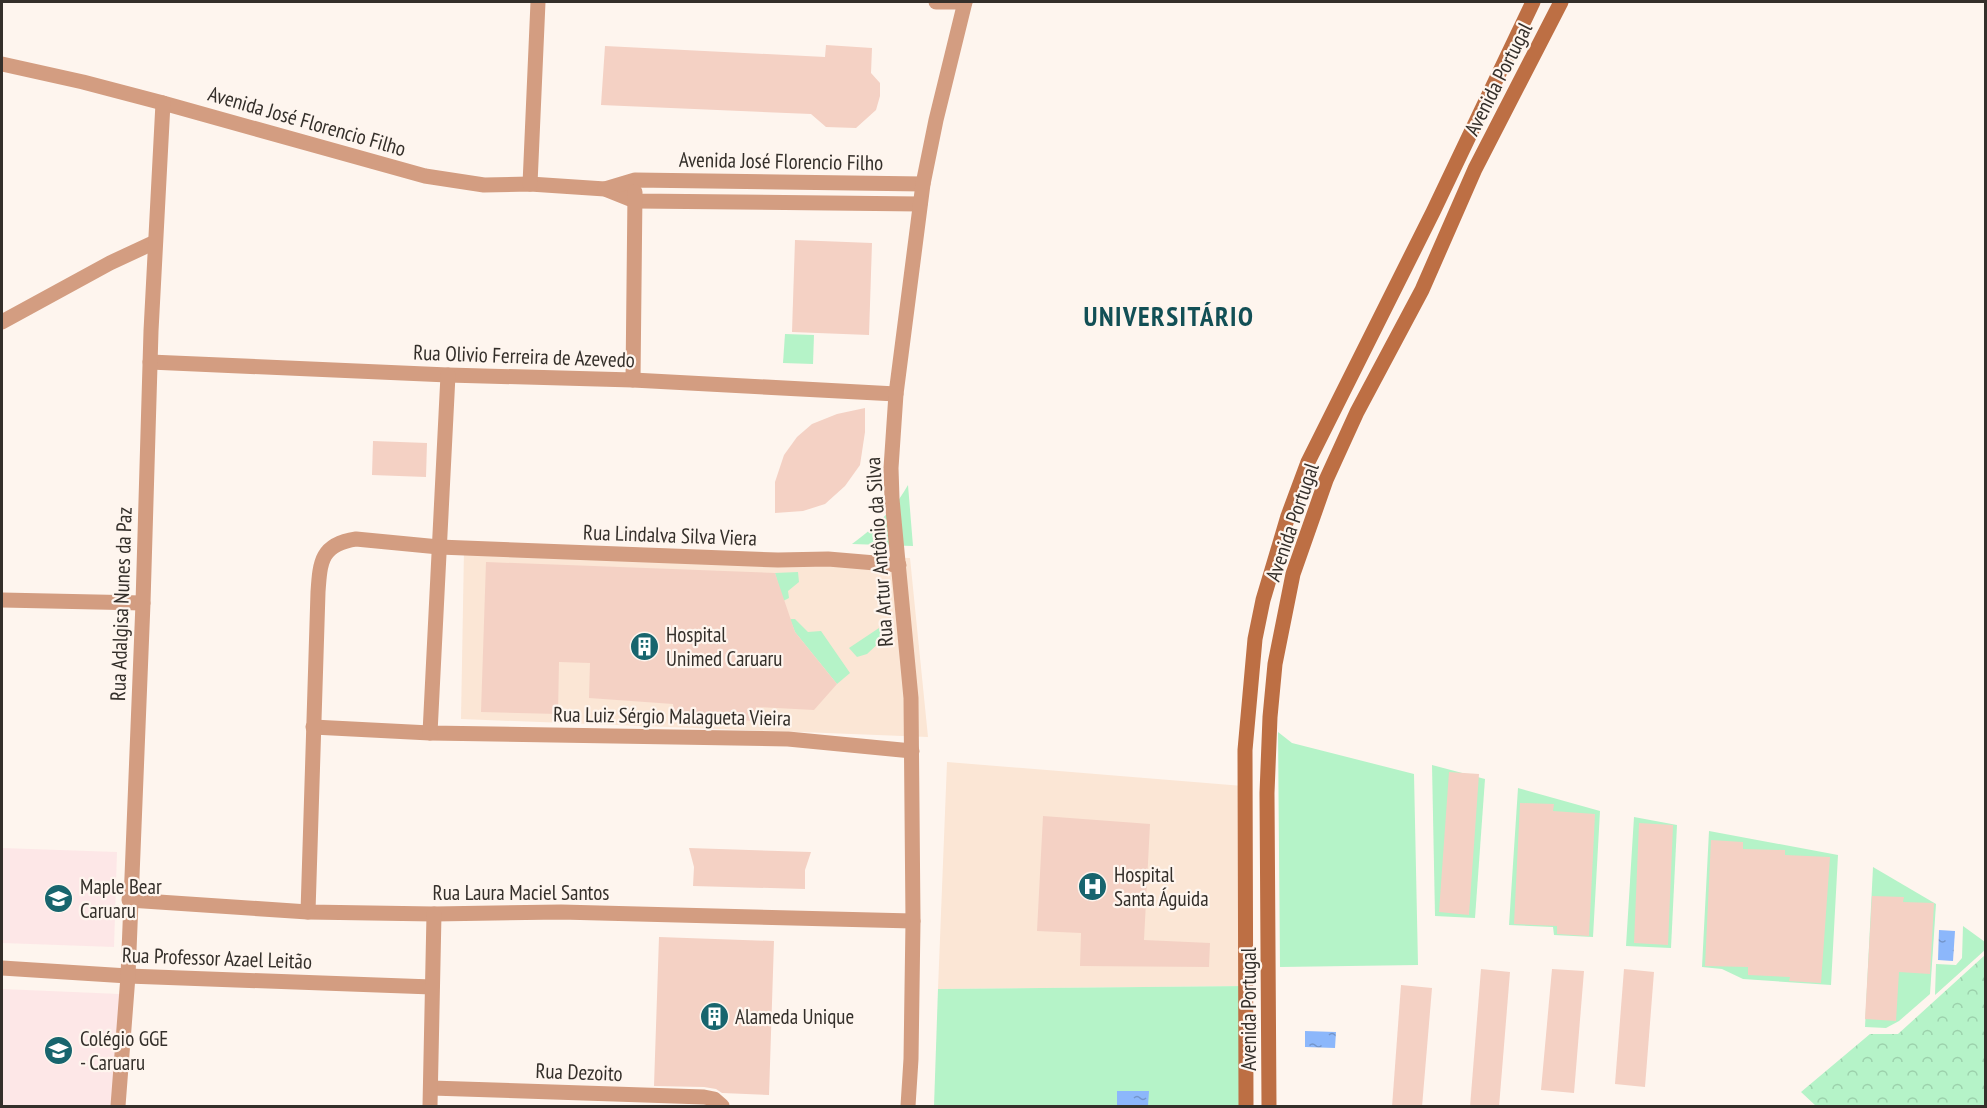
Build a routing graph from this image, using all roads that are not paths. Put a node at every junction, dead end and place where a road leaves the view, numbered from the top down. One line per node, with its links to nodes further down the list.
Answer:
1 (538, 2): 9 (street)
2 (936, 2): 3 (street)
3 (965, 2): 10 (street, Rua Artur Antônio da Silva)
4 (1533, 2): 23 (street, Avenida Portugal)
5 (1561, 2): 25 (street, Avenida Portugal)
6 (2, 64): 7 (street, Avenida José Florencio Filho)
7 (163, 103): 9 (street, Avenida José Florencio Filho); 14 (street, Rua Adalgisa Nunes da Paz)
8 (635, 180): 10 (street, Avenida José Florencio Filho); 11 (street, Avenida José Florencio Filho); 12 (street)
9 (530, 184): 11 (street, Avenida José Florencio Filho)
10 (923, 184): 13 (street, Rua Artur Antônio da Silva)
11 (605, 189): 12 (street, Avenida José Florencio Filho)
12 (635, 201): 13 (street, Avenida José Florencio Filho); 18 (street)
13 (920, 204): 19 (street, Rua Artur Antônio da Silva)
14 (155, 242): 15 (street); 16 (street, Rua Adalgisa Nunes da Paz)
15 (2, 322)
16 (150, 362): 17 (street, Rua Olivio Ferreira de Azevedo); 24 (street, Rua Adalgisa Nunes da Paz)
17 (448, 375): 18 (street, Rua Olivio Ferreira de Azevedo); 20 (street)
18 (633, 381): 19 (street, Rua Olivio Ferreira de Azevedo)
19 (896, 394): 21 (street, Rua Artur Antônio da Silva)
20 (439, 547): 21 (street, Rua Lindalva Silva Viera); 26 (street, Rua Lindalva Silva Viera); 27 (street)
21 (899, 565): 28 (street, Rua Artur Antônio da Silva)
22 (2, 600): 24 (street)
23 (1263, 600): 25 (street); 42 (street, Avenida Portugal)
24 (143, 603): 29 (street, Rua Adalgisa Nunes da Paz)
25 (1286, 606): 43 (street, Avenida Portugal)
26 (313, 727): 27 (street, Rua Luiz Sérgio Malagueta Vieira); 30 (street, Rua Lindalva Silva Viera)
27 (430, 733): 28 (street, Rua Luiz Sérgio Malagueta Vieira)
28 (912, 751): 32 (street, Rua Artur Antônio da Silva)
29 (129, 900): 30 (street, Rua Laura Maciel Santos); 34 (street, Rua Adalgisa Nunes da Paz)
30 (308, 912): 31 (street, Rua Laura Maciel Santos)
31 (434, 914): 32 (street, Rua Laura Maciel Santos); 35 (street)
32 (913, 921): 41 (street, Rua Artur Antônio da Silva)
33 (2, 968): 34 (street, Rua Professor Azael Leitão)
34 (128, 976): 35 (street, Rua Professor Azael Leitão); 38 (street, Rua Adalgisa Nunes da Paz)
35 (432, 987): 36 (street)
36 (432, 1088): 37 (street, Rua Dezoito); 39 (street)
37 (604, 1100): 40 (street, Rua Dezoito)
38 (118, 1107)
39 (430, 1107)
40 (722, 1107)
41 (908, 1107)
42 (1246, 1107)
43 (1269, 1107)

